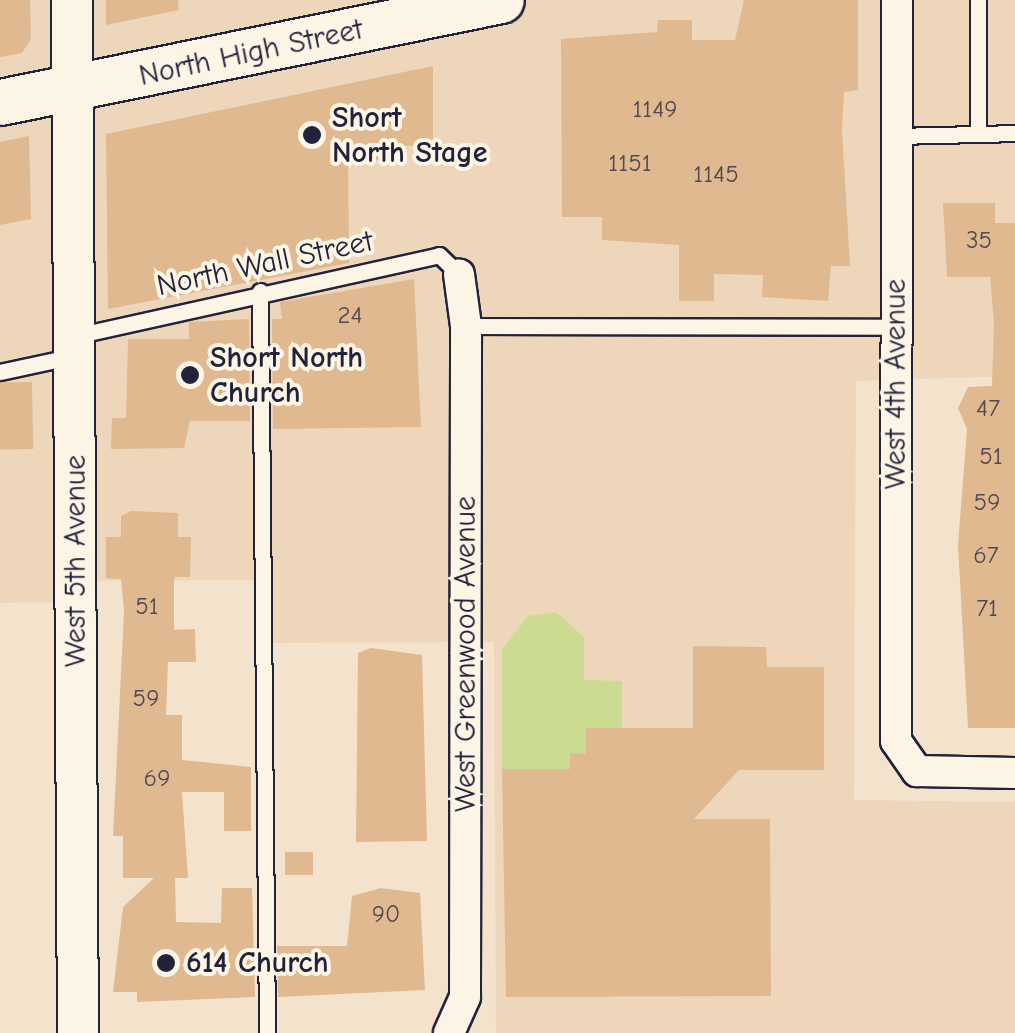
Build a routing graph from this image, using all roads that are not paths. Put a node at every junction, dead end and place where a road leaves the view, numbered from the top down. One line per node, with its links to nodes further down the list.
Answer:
1 (72, 0): 5 (main road, West 5th Avenue)
2 (501, 0): 5 (main road, North High Street)
3 (897, 0): 9 (street, West 4th Avenue)
4 (978, 0): 7 (lane)
5 (72, 89): 6 (main road, North High Street); 14 (main road, West 5th Avenue)
6 (0, 102)
7 (978, 130): 8 (lane); 9 (lane)
8 (1015, 133)
9 (896, 136): 13 (street, West 4th Avenue)
10 (459, 274): 11 (lane, North Wall Street); 12 (street, West Greenwood Avenue)
11 (260, 291): 14 (lane, North Wall Street); 19 (lane)
12 (466, 326): 13 (lane); 17 (street, West Greenwood Avenue)
13 (896, 327): 16 (street, West 4th Avenue)
14 (75, 346): 15 (lane, North Wall Street); 18 (main road, West 5th Avenue)
15 (0, 372)
16 (1015, 772)
17 (450, 1032)
18 (78, 1033)
19 (267, 1033)

